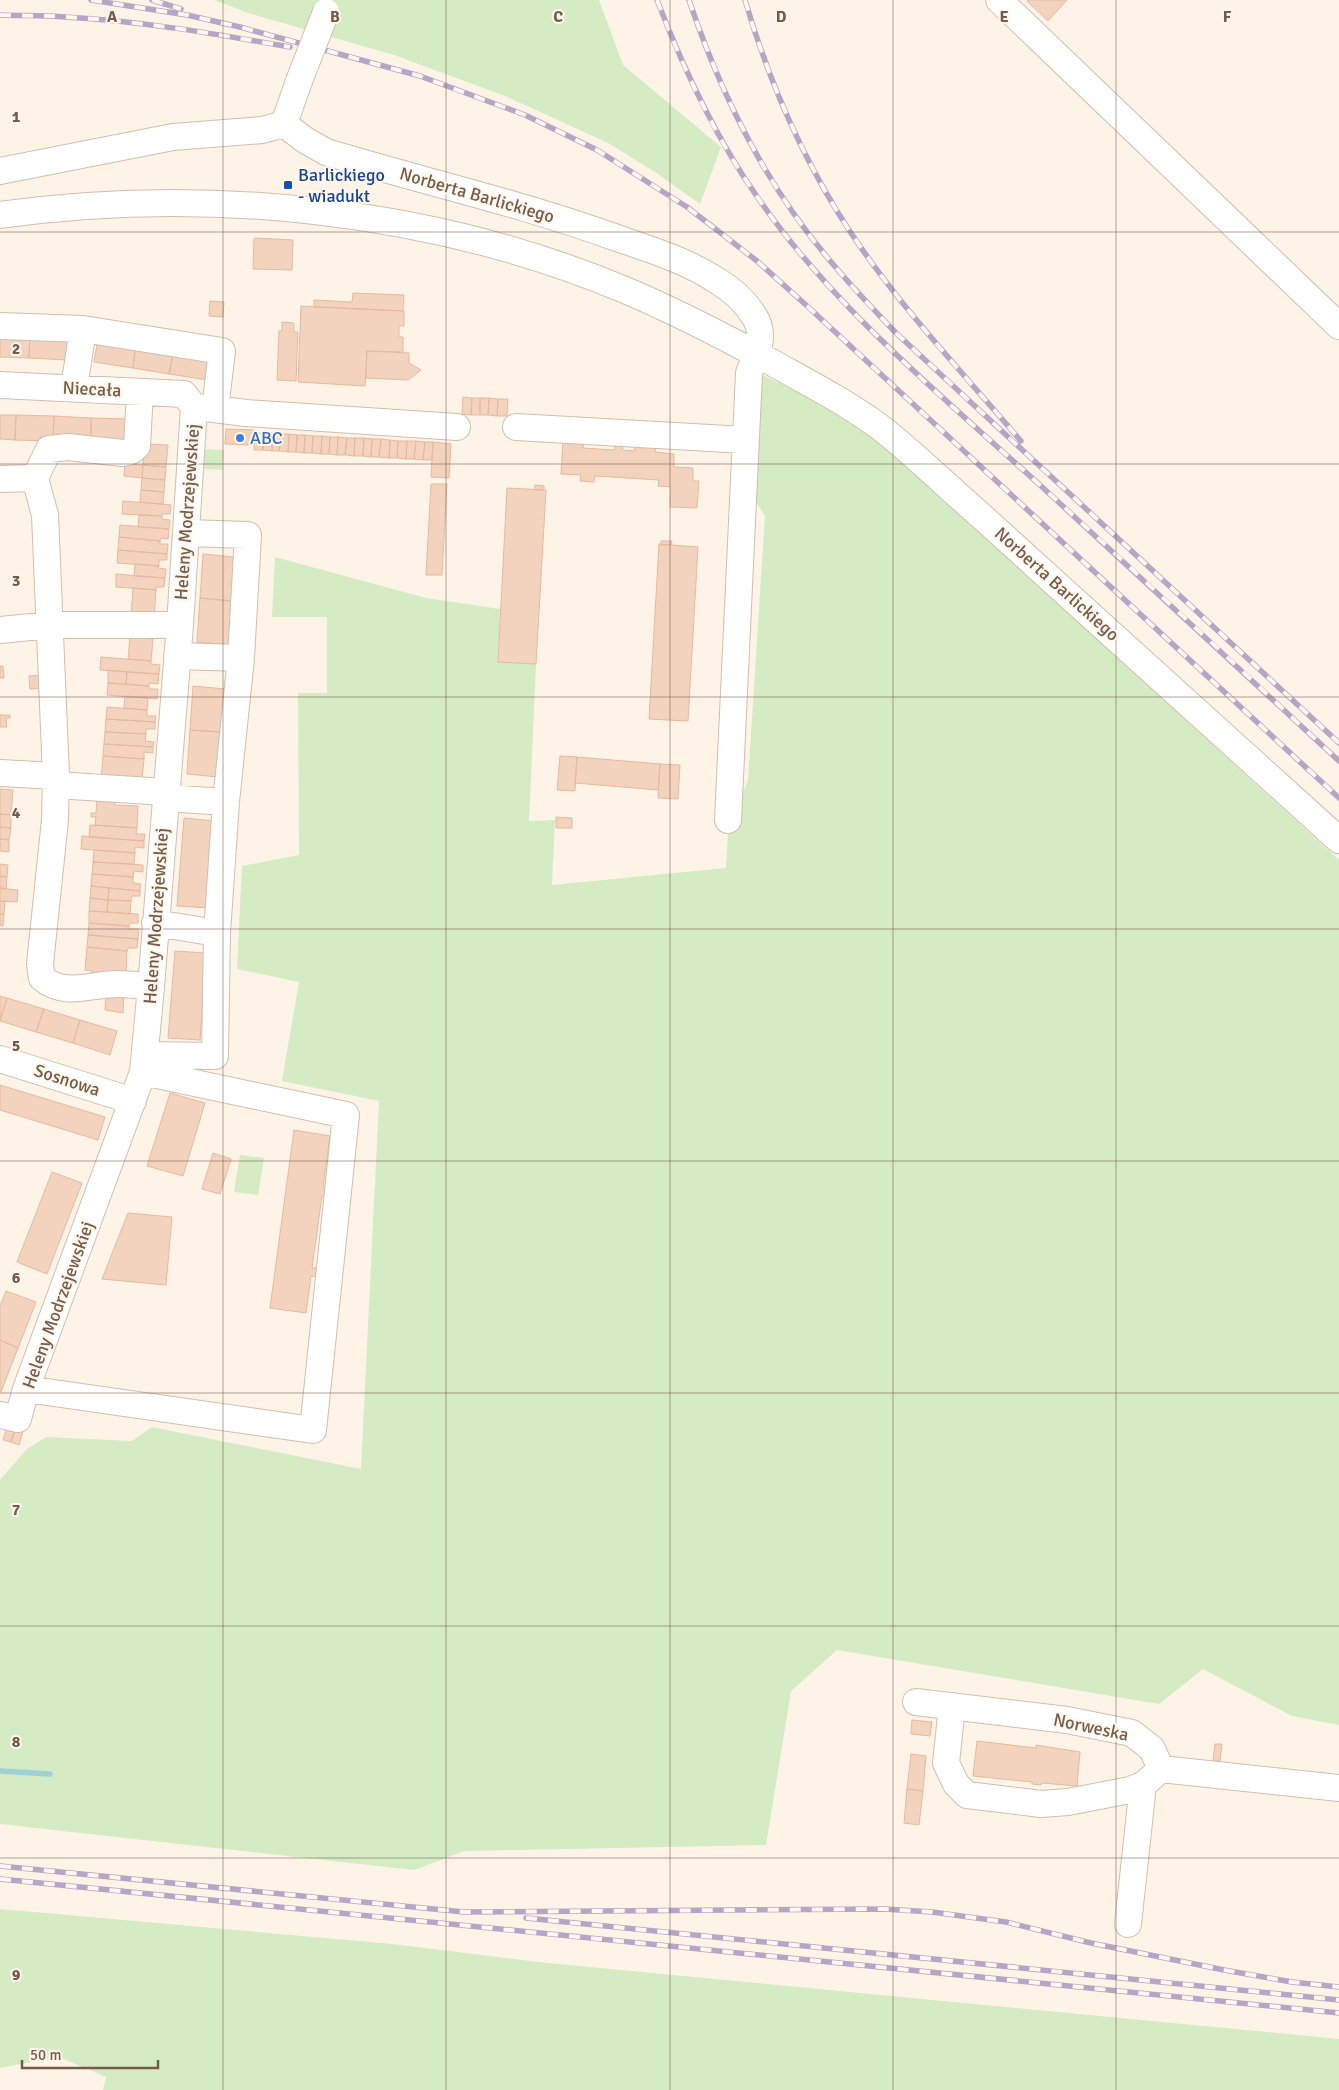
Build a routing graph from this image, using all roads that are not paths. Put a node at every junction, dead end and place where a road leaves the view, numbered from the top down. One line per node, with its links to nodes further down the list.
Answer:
1 (1000, 0): 7 (street)
2 (328, 6): 3 (street, bridge)
3 (284, 124): 4 (street); 9 (street, Norberta Barlickiego)
4 (0, 171)
5 (0, 215): 9 (street, Norberta Barlickiego)
6 (0, 326): 8 (street)
7 (1339, 326)
8 (83, 330): 11 (street); 13 (street, Heleny Modrzejewskiej)
9 (756, 354): 16 (street); 30 (street, Norberta Barlickiego)
10 (0, 386): 11 (street, Niecała)
11 (74, 388): 12 (street, Niecała)
12 (140, 392): 13 (street, Niecała); 17 (street)
13 (198, 403): 14 (street, Niecała); 19 (street, Heleny Modrzejewskiej)
14 (457, 427)
15 (516, 427): 16 (street)
16 (745, 440): 29 (street)
17 (35, 478): 18 (street); 20 (street)
18 (0, 479)
19 (186, 533): 21 (street, Heleny Modrzejewskiej); 24 (street)
20 (50, 625): 21 (street); 22 (street); 26 (street)
21 (180, 625): 23 (street, Heleny Modrzejewskiej)
22 (0, 630)
23 (177, 656): 24 (street); 27 (street, Heleny Modrzejewskiej)
24 (240, 658): 28 (street)
25 (0, 773): 26 (street)
26 (56, 781): 27 (street); 33 (street)
27 (165, 795): 28 (street); 31 (street, Heleny Modrzejewskiej)
28 (226, 802): 32 (street)
29 (728, 820)
30 (1339, 840)
31 (155, 923): 32 (street); 33 (street, Heleny Modrzejewskiej)
32 (217, 933): 35 (street)
33 (152, 988): 35 (street, Heleny Modrzejewskiej)
34 (0, 1059): 36 (street, Sosnowa)
35 (144, 1063): 36 (street, Heleny Modrzejewskiej); 37 (street)
36 (133, 1101): 37 (street, Heleny Modrzejewskiej)
37 (26, 1389): 38 (street, Heleny Modrzejewskiej)
38 (9, 1417)
39 (916, 1702): 40 (street, Norweska)
40 (952, 1706): 41 (street, Norweska); 41 (street)
41 (1152, 1777): 42 (street); 43 (street)
42 (1339, 1788)
43 (1128, 1924)

